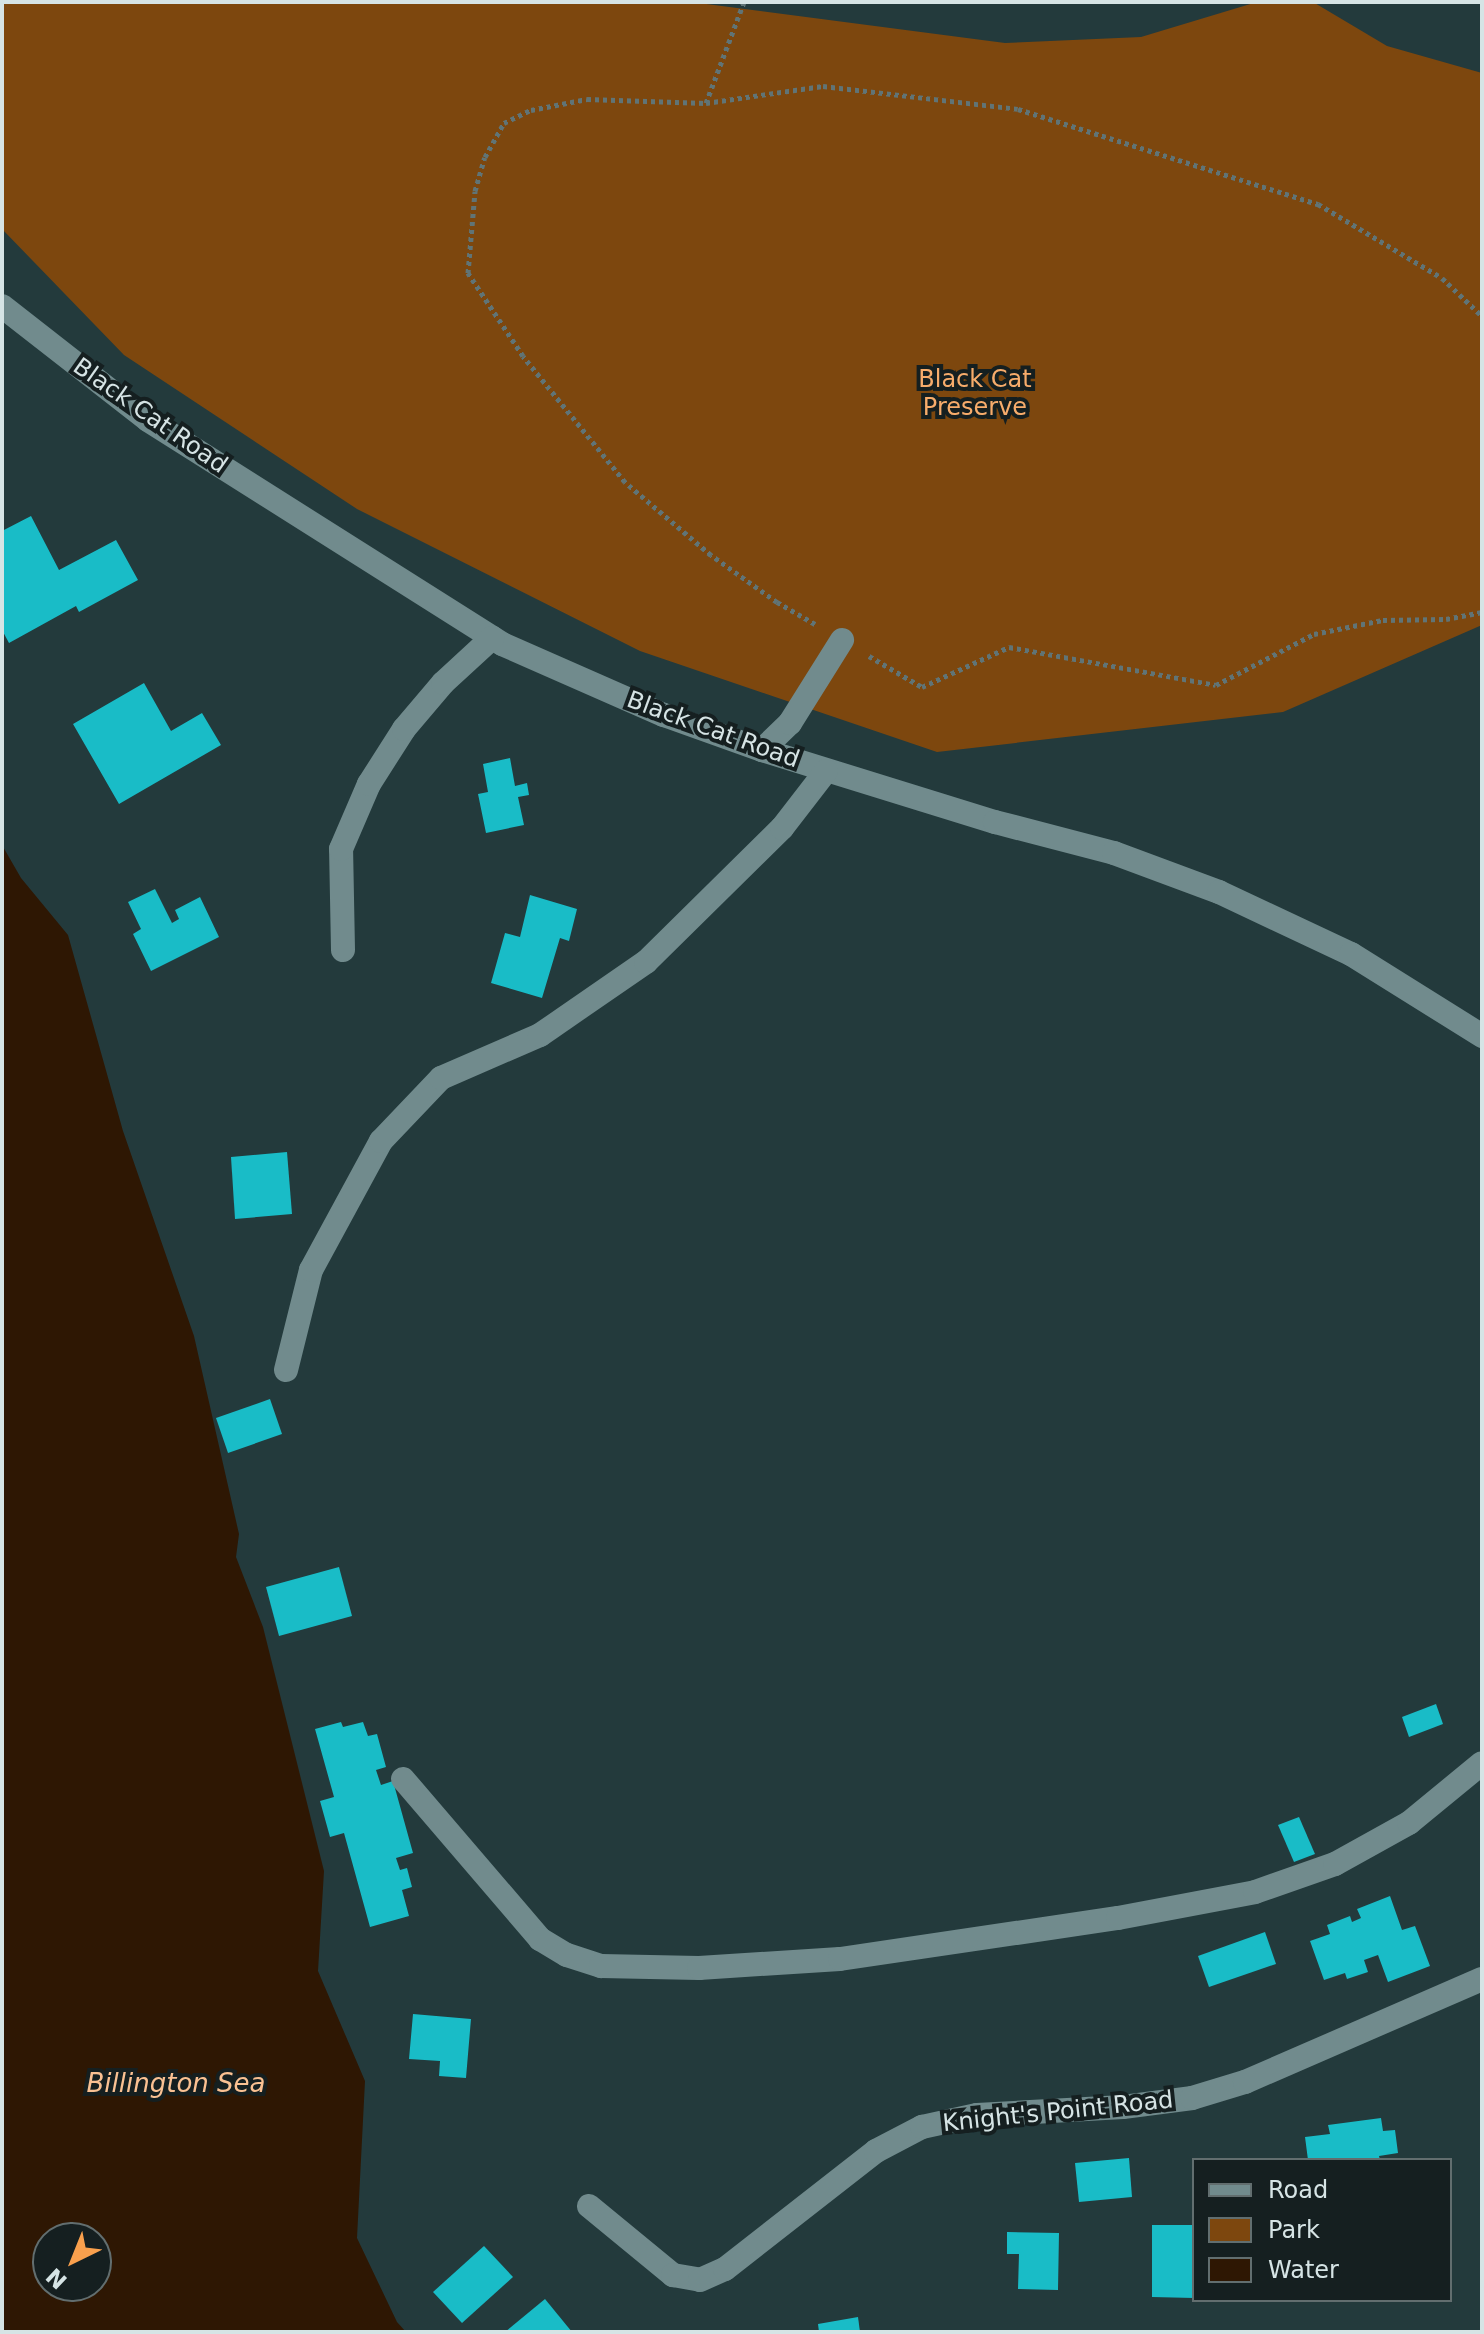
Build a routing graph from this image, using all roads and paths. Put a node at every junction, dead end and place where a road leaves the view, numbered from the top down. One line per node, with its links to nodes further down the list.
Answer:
1 (744, 2): 2 (path)
2 (706, 103): 4 (path); 7 (path)
3 (2, 306): 6 (street, Black Cat Road)
4 (1482, 316)
5 (1482, 612): 7 (path)
6 (492, 638): 8 (street, Black Cat Road); 10 (street)
7 (842, 640): 8 (street)
8 (762, 750): 9 (street, Black Cat Road)
9 (826, 771): 11 (street, Black Cat Road); 12 (street)
10 (343, 950)
11 (1482, 1036)
12 (286, 1370)
13 (1482, 1763): 14 (street)
14 (403, 1779)
15 (1482, 1979): 16 (street, Knight's Point Road)
16 (589, 2206)

